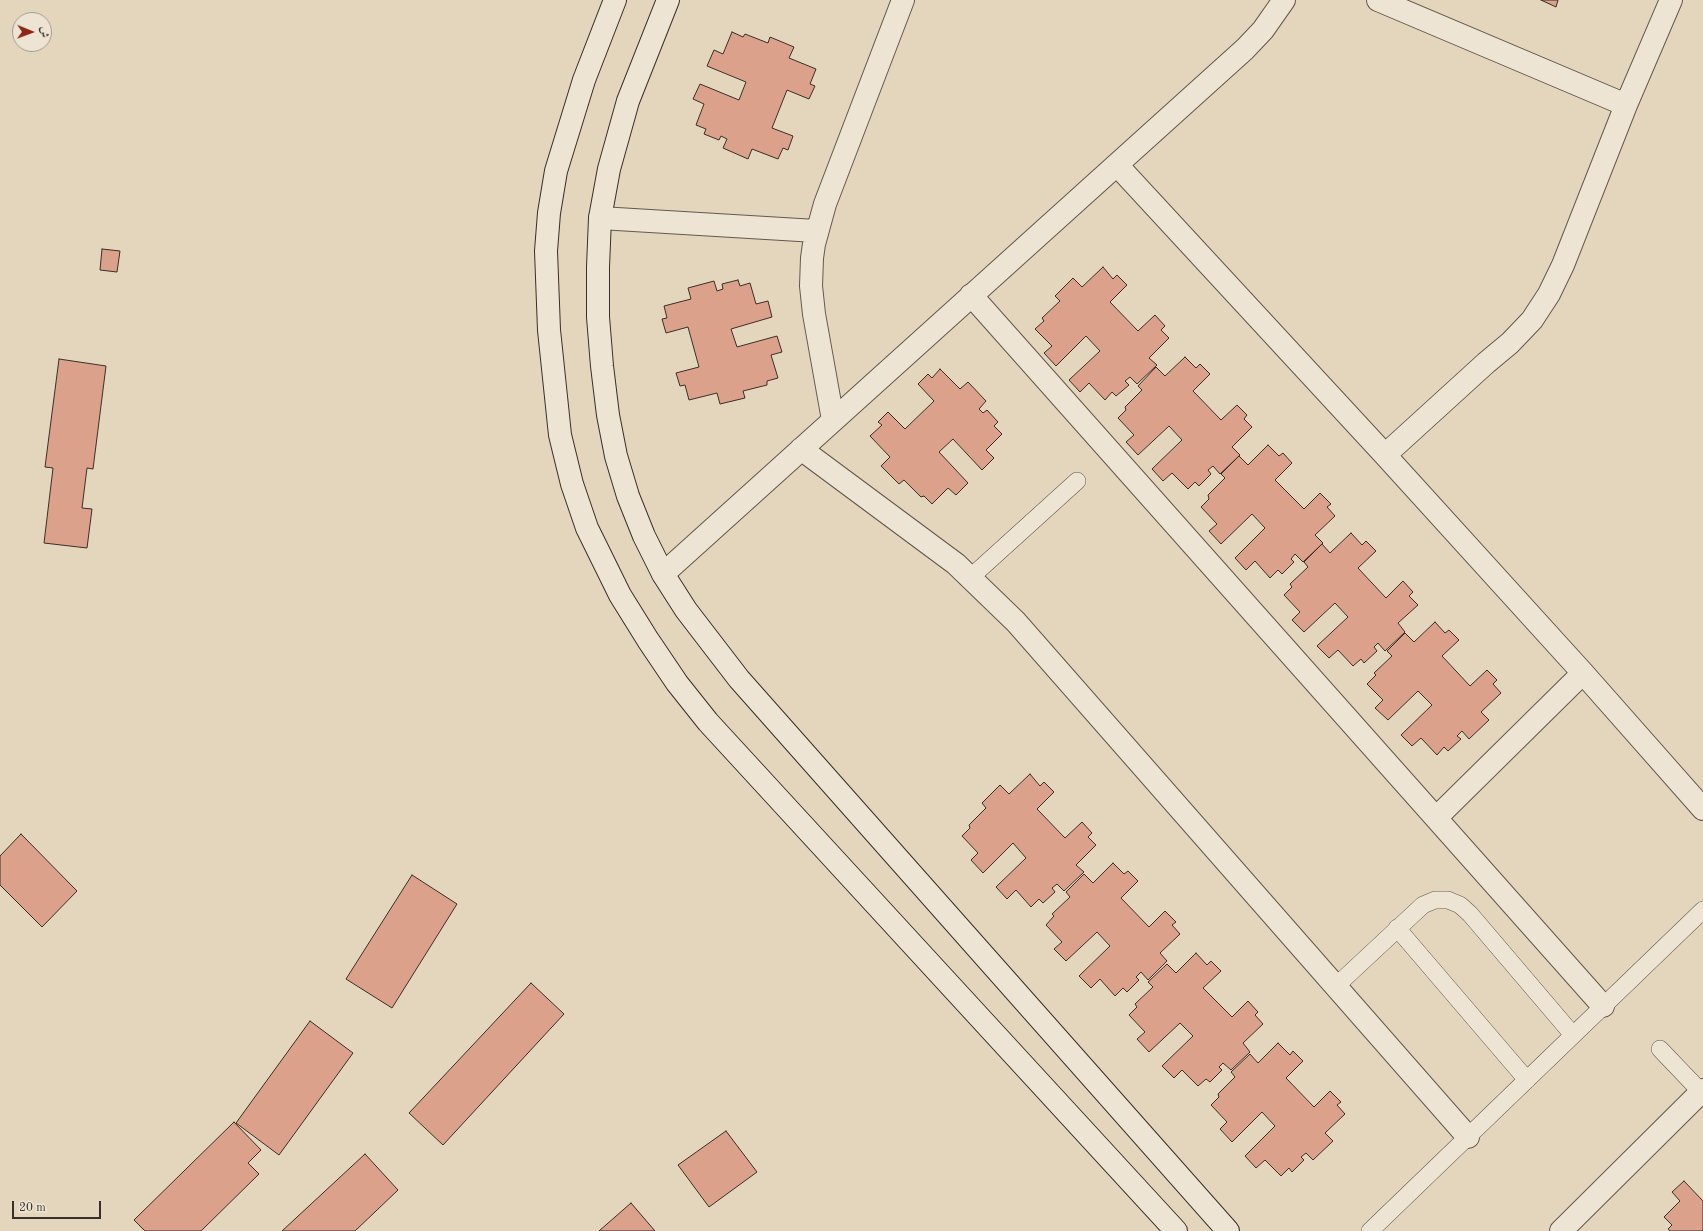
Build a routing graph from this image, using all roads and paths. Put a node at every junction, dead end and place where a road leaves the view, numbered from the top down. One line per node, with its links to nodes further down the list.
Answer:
1 (616, 0): 30 (street)
2 (668, 0): 9 (street)
3 (903, 0): 10 (street)
4 (1284, 0): 8 (street)
5 (1378, 0): 7 (street)
6 (1671, 0): 7 (street)
7 (1626, 106): 14 (street)
8 (1117, 165): 11 (street); 14 (street)
9 (600, 218): 10 (street); 16 (street)
10 (816, 231): 12 (street)
11 (971, 295): 12 (street); 20 (street)
12 (833, 420): 13 (street)
13 (801, 449): 16 (street); 17 (street)
14 (1385, 455): 18 (street)
15 (1077, 481): 17 (lane)
16 (663, 574): 31 (street)
17 (971, 577): 23 (street)
18 (1583, 673): 19 (street); 20 (street)
19 (1703, 809)
20 (1436, 818): 24 (street)
21 (1703, 910): 24 (lane)
22 (1397, 928): 23 (lane); 25 (lane); 27 (lane)
23 (1335, 987): 29 (street)
24 (1603, 1006): 25 (lane)
25 (1573, 1035): 27 (lane)
26 (1660, 1049): 28 (lane)
27 (1527, 1080): 29 (lane)
28 (1702, 1091): 33 (street)
29 (1468, 1137): 32 (lane)
30 (1176, 1231)
31 (1228, 1231)
32 (1370, 1231)
33 (1561, 1231)

